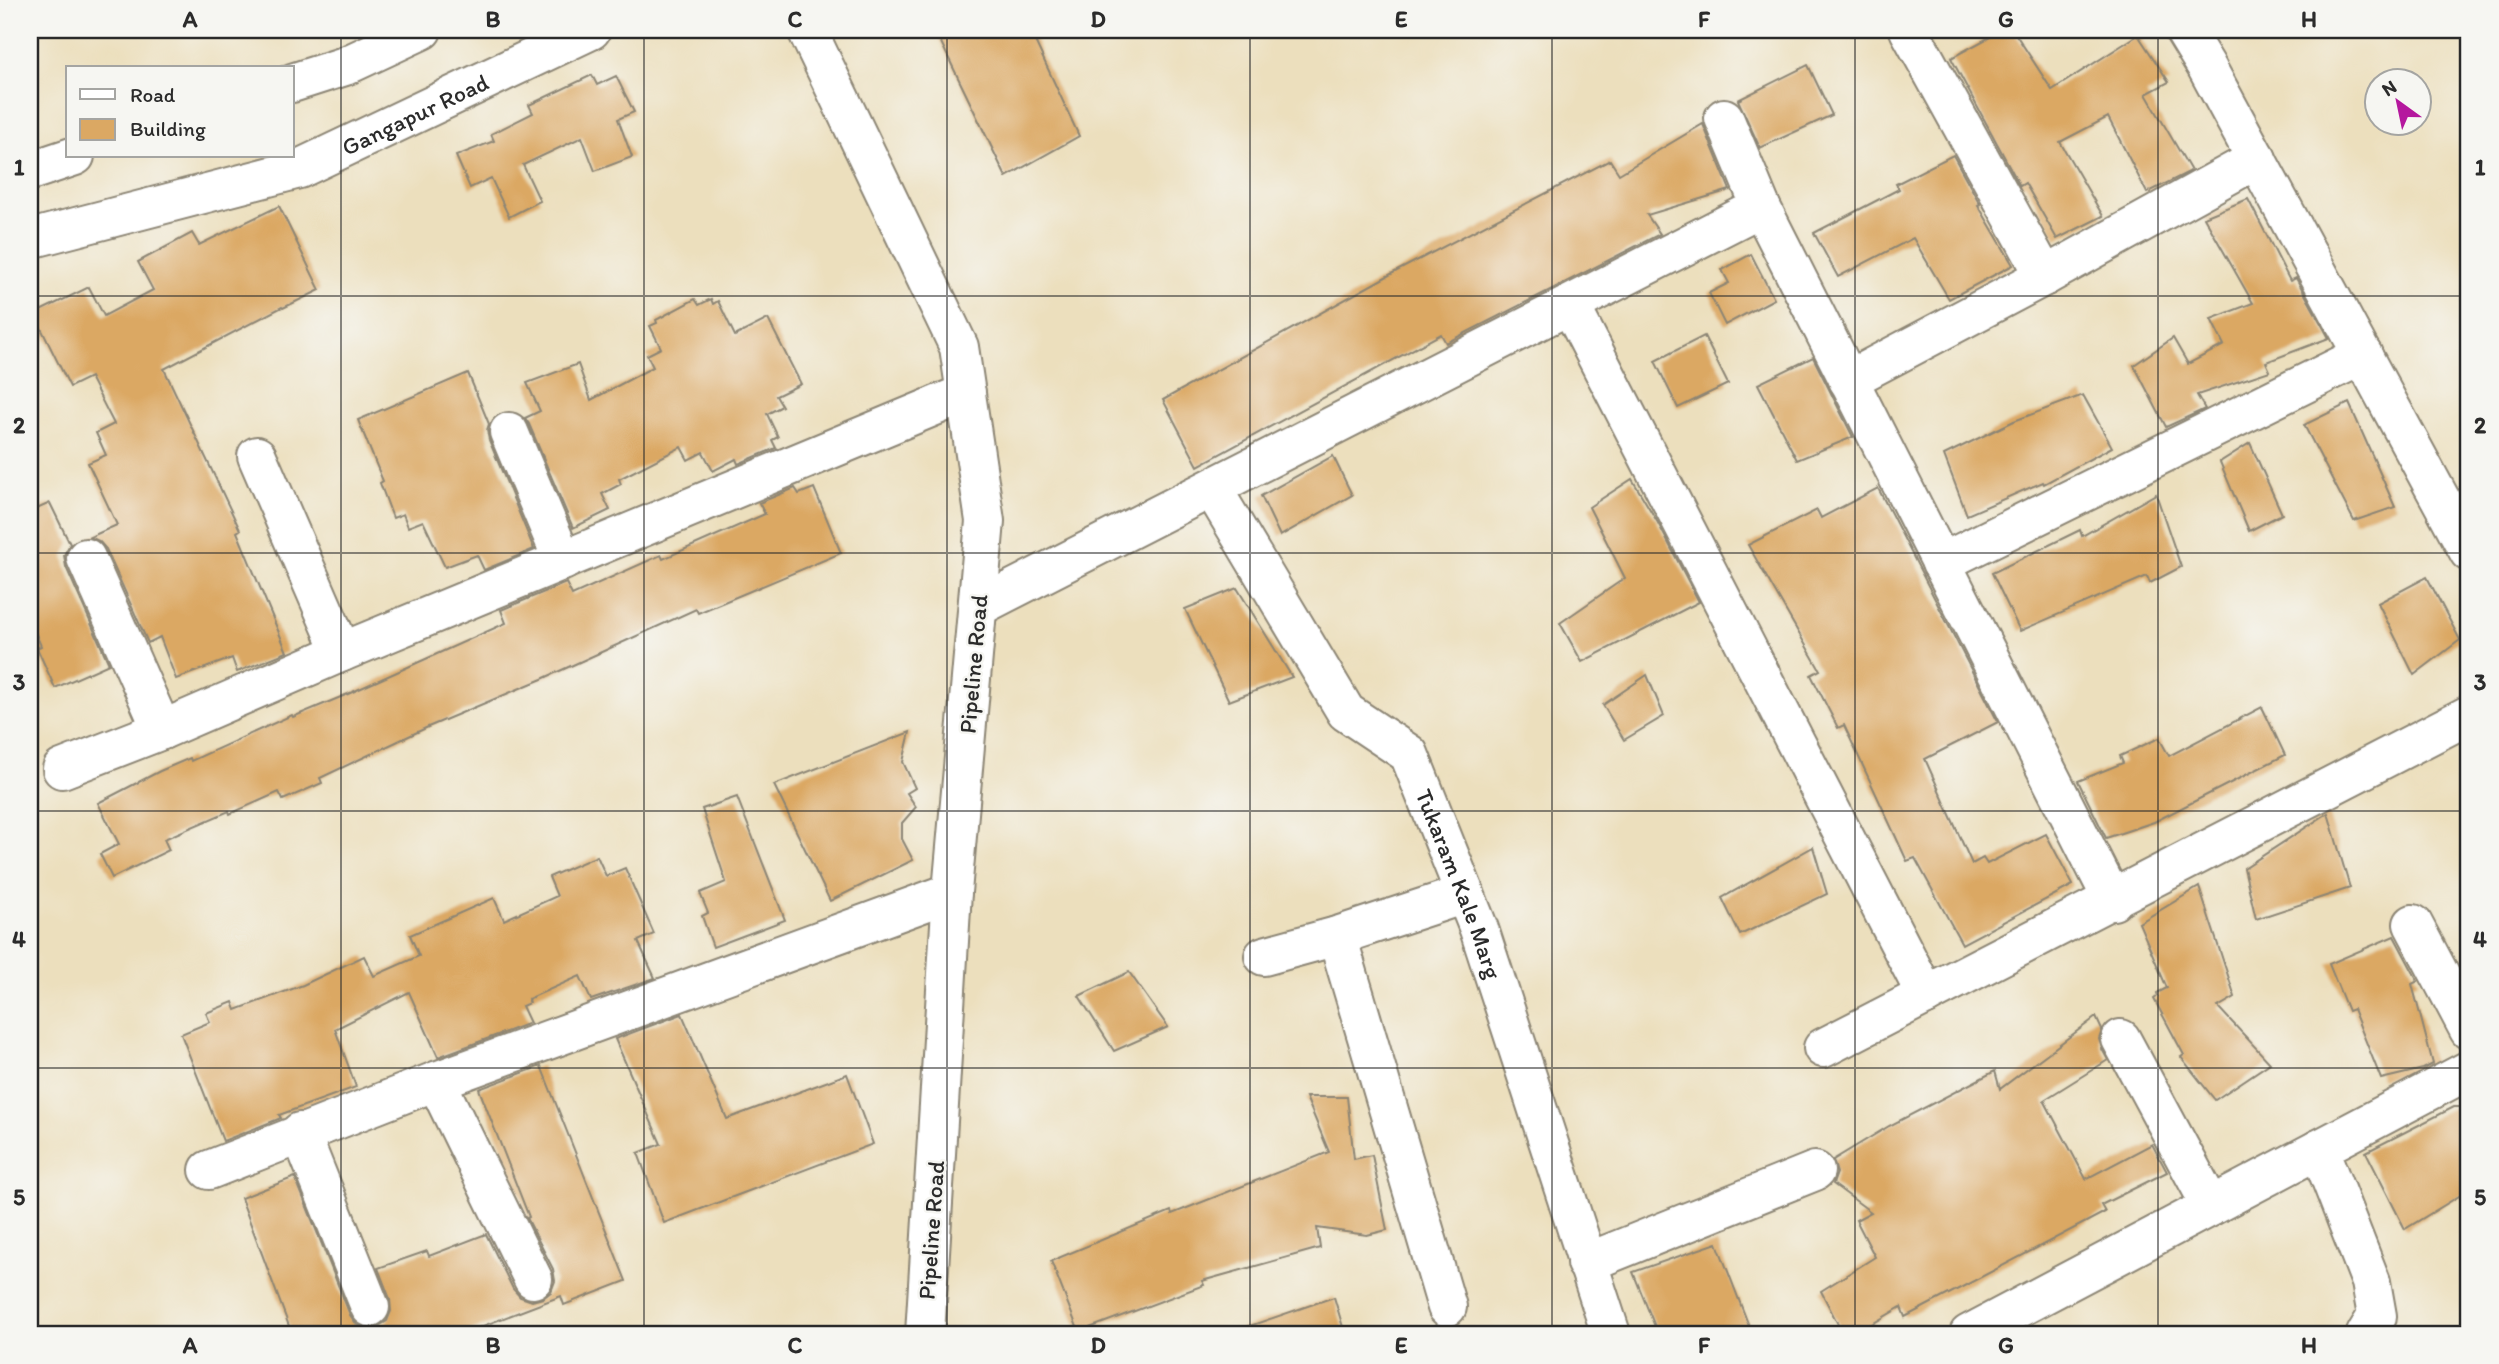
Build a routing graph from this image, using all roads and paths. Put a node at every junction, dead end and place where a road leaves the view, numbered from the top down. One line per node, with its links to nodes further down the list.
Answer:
1 (422, 30): 6 (street)
2 (591, 30): 12 (street, Gangapur Road)
3 (807, 30): 17 (street, Pipeline Road)
4 (1909, 30): 13 (street)
5 (2184, 30): 9 (street)
6 (294, 82)
7 (1724, 118): 11 (street)
8 (69, 158): 10 (street)
9 (2257, 159): 13 (street); 15 (street)
10 (30, 171)
11 (1761, 207): 14 (street); 16 (street)
12 (30, 239)
13 (2045, 276): 16 (street)
14 (1570, 305): 20 (street); 36 (street)
15 (2363, 355): 21 (street); 24 (street)
16 (1848, 380): 24 (street)
17 (966, 393): 23 (street); 25 (street, Pipeline Road)
18 (509, 432): 23 (street)
19 (257, 456): 26 (street)
20 (1212, 488): 25 (street); 31 (street, Tukaram Kale Marg)
21 (2469, 552)
22 (86, 558): 28 (street)
23 (563, 561): 26 (street)
24 (1941, 563): 32 (street)
25 (978, 607): 30 (street, Pipeline Road)
26 (342, 652): 28 (street)
27 (2469, 715): 32 (street)
28 (162, 730): 29 (street)
29 (62, 769)
30 (952, 892): 41 (street); 52 (street, Pipeline Road)
31 (1465, 894): 34 (street); 47 (street, Tukaram Kale Marg)
32 (2113, 901): 36 (street)
33 (2413, 924): 37 (street)
34 (1337, 936): 35 (street); 50 (street)
35 (1264, 956)
36 (1926, 995): 39 (street)
37 (2469, 1030)
38 (2122, 1039): 46 (street)
39 (1823, 1048)
40 (2469, 1070): 43 (street)
41 (436, 1081): 42 (street); 48 (street)
42 (300, 1132): 44 (street); 49 (street)
43 (2319, 1149): 46 (street); 54 (street)
44 (209, 1170)
45 (1815, 1171): 47 (street)
46 (2211, 1206): 51 (street)
47 (1586, 1263): 53 (street, Tukaram Kale Marg)
48 (533, 1279)
49 (370, 1307)
50 (1447, 1307)
51 (1980, 1332)
52 (925, 1334)
53 (1611, 1334)
54 (2366, 1334)

